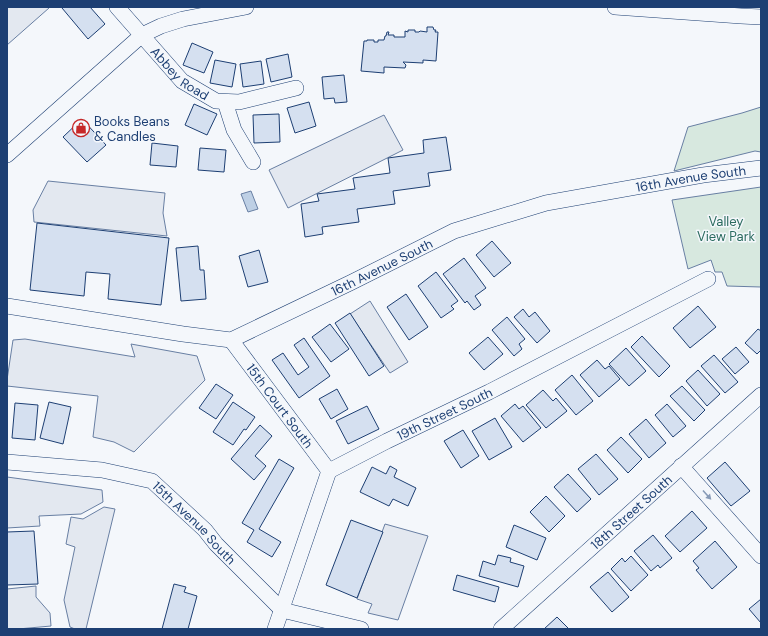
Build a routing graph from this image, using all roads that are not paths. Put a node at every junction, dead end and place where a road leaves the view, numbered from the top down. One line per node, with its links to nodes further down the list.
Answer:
1 (117, 7): 5 (street, Abbey Road)
2 (246, 7): 5 (street)
3 (615, 7): 4 (street)
4 (761, 17)
5 (142, 35): 7 (street, Abbey Road); 8 (street)
6 (296, 88): 7 (street, Abbey Road)
7 (225, 102): 9 (street)
8 (7, 155)
9 (253, 162)
10 (761, 168): 13 (street, 16th Avenue South)
11 (708, 279): 17 (street, 19th Street South)
12 (7, 306): 13 (street)
13 (231, 340): 17 (street, 15th Court South)
14 (761, 394): 16 (street, 18th Street South)
15 (7, 462): 19 (street, 15th Avenue South)
16 (681, 466): 18 (street, one-way to 18); 22 (street, 18th Street South)
17 (329, 471): 19 (street)
18 (761, 556)
19 (282, 610): 20 (street); 21 (street)
20 (275, 629)
21 (361, 629)
22 (501, 629)

